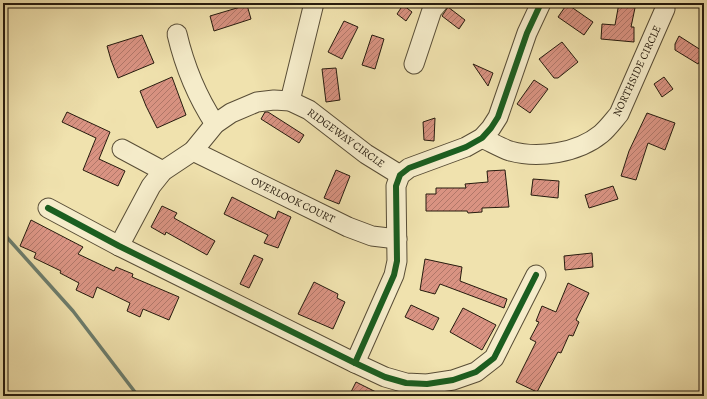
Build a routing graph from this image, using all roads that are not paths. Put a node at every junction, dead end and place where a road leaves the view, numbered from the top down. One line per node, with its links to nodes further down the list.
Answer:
1 (314, 3): 7 (street)
2 (438, 3): 6 (street)
3 (541, 3): 9 (street)
4 (665, 9): 9 (street, NORTHSIDE CIRCLE)
5 (177, 34): 8 (street)
6 (414, 64)
7 (290, 101): 8 (street, RIDGEWAY CIRCLE); 13 (street, RIDGEWAY CIRCLE)
8 (215, 124): 11 (street, RIDGEWAY CIRCLE)
9 (482, 138): 13 (street)
10 (122, 149): 12 (street)
11 (193, 151): 12 (street, RIDGEWAY CIRCLE); 15 (street, OVERLOOK COURT)
12 (163, 171): 16 (street, RIDGEWAY CIRCLE)
13 (400, 175): 15 (street)
14 (48, 208): 16 (street)
15 (397, 240): 18 (street)
16 (120, 246): 18 (street)
17 (536, 274): 19 (street)
18 (355, 363): 19 (street)
19 (453, 388)

